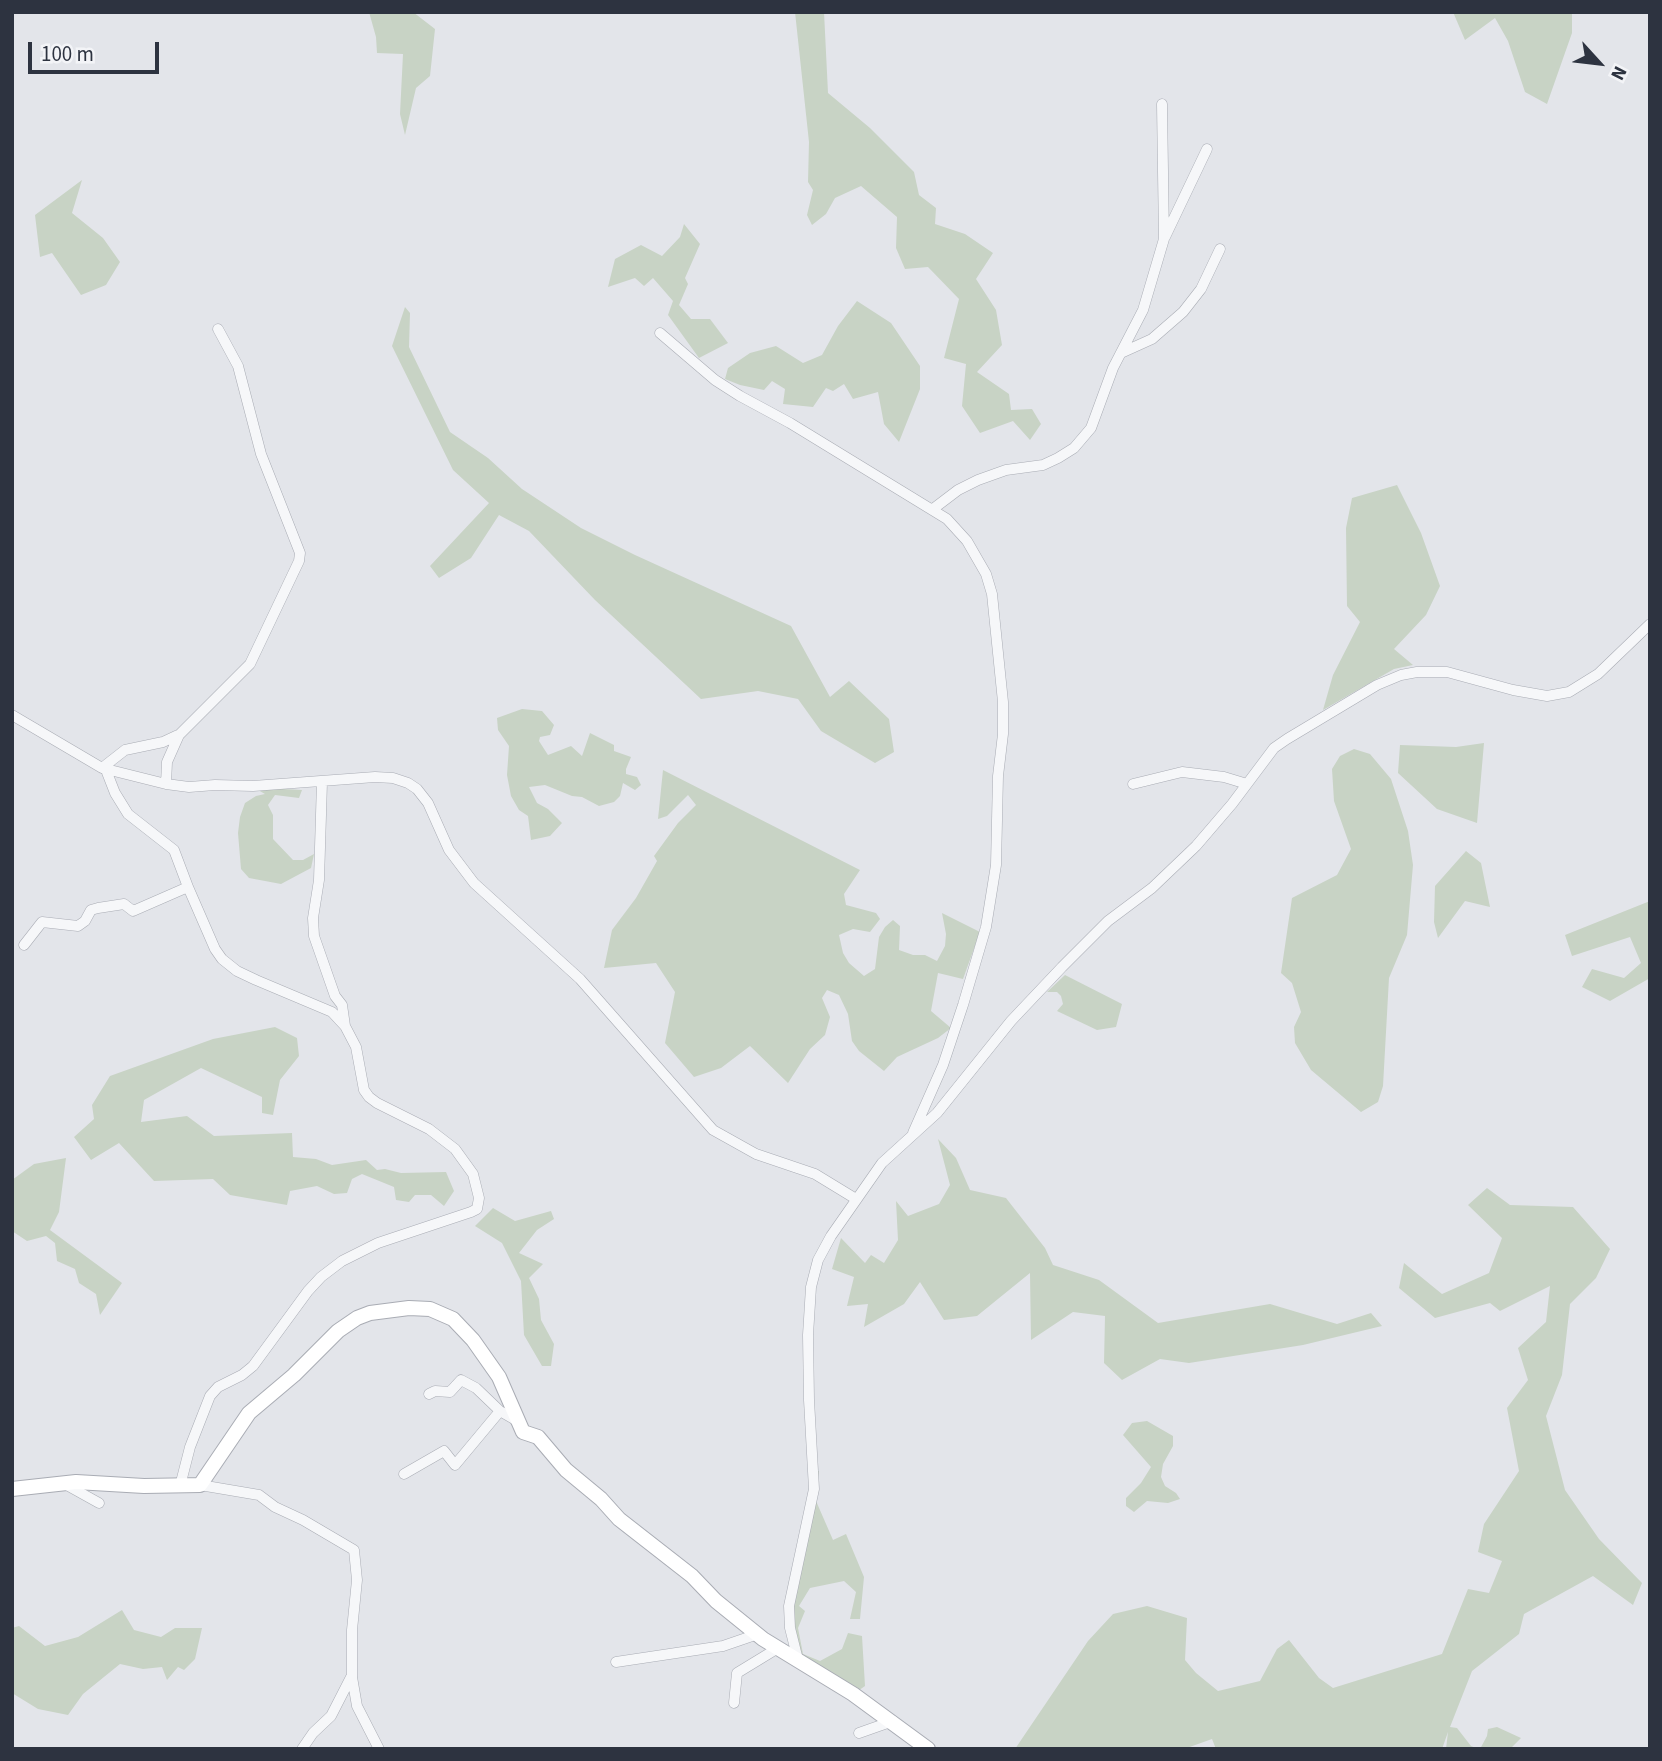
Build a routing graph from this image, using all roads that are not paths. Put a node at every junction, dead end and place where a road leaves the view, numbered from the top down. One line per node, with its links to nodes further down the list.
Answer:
1 (1162, 104): 3 (street)
2 (1208, 149): 3 (street)
3 (1164, 239): 7 (street)
4 (1220, 249): 7 (street)
5 (218, 329): 11 (street)
6 (660, 333): 8 (street)
7 (1121, 353): 8 (street)
8 (933, 509): 20 (street)
9 (1650, 624): 16 (street)
10 (12, 715): 12 (street)
11 (179, 735): 12 (street); 14 (street)
12 (104, 769): 14 (street); 17 (street)
13 (322, 782): 14 (street); 19 (street); 21 (street)
14 (166, 784)
15 (1133, 784): 16 (street)
16 (1247, 784): 20 (street)
17 (188, 887): 18 (street); 19 (street)
18 (24, 945)
19 (345, 1026): 28 (street)
20 (911, 1137): 21 (street)
21 (856, 1199): 33 (street)
22 (429, 1394): 23 (street)
23 (500, 1411): 24 (street); 25 (street)
24 (519, 1422): 27 (street); 31 (street)
25 (404, 1474)
26 (63, 1483): 28 (street); 29 (street); 30 (street)
27 (200, 1485): 28 (street); 35 (street)
28 (180, 1486)
29 (12, 1489)
30 (99, 1503)
31 (758, 1634): 32 (street); 34 (street)
32 (778, 1648): 33 (street); 36 (street)
33 (798, 1660): 37 (street)
34 (617, 1662)
35 (352, 1677): 39 (street); 40 (street)
36 (734, 1703)
37 (893, 1721): 38 (street); 41 (street)
38 (859, 1733)
39 (302, 1749)
40 (379, 1749)
41 (928, 1749)

